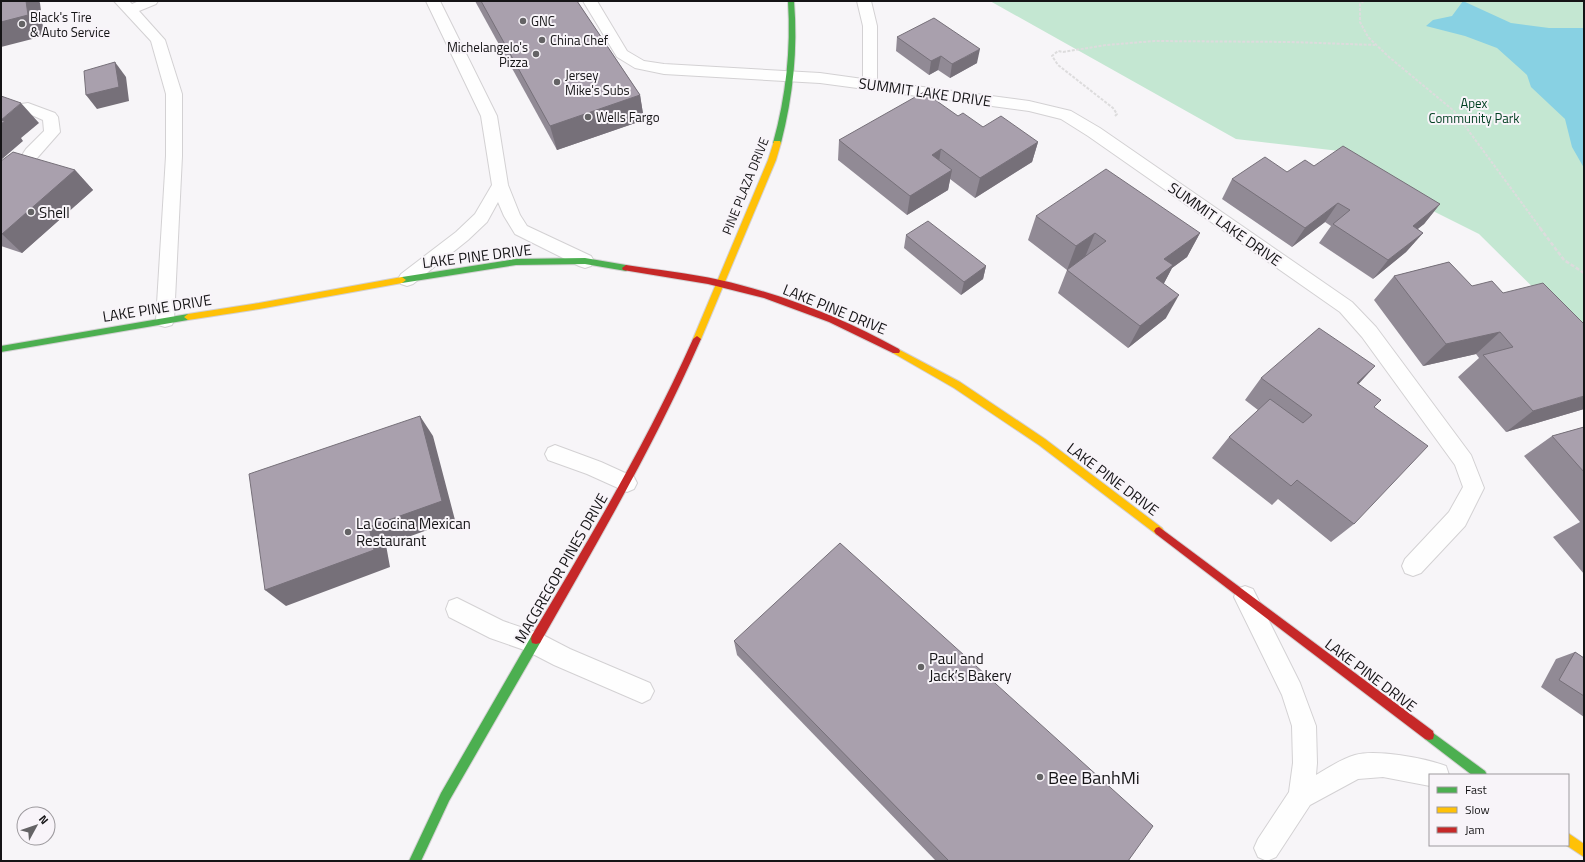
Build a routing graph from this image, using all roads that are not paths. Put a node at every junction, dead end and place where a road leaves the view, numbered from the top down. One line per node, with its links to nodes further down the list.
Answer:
1 (151, 1): 6 (lane)
2 (433, 1): 11 (lane)
3 (590, 1): 7 (lane, SUMMIT LAKE DRIVE)
4 (791, 1): 7 (main road, PINE PLAZA DRIVE)
5 (864, 1): 8 (lane)
6 (125, 6): 15 (lane)
7 (792, 77): 8 (lane, SUMMIT LAKE DRIVE); 14 (main road, PINE PLAZA DRIVE)
8 (870, 85): 19 (lane, SUMMIT LAKE DRIVE)
9 (1, 112): 10 (lane)
10 (17, 175)
11 (500, 185): 12 (lane); 13 (lane)
12 (585, 261): 13 (main road, LAKE PINE DRIVE); 14 (main road, LAKE PINE DRIVE)
13 (407, 279): 15 (main road, LAKE PINE DRIVE)
14 (719, 283): 18 (main road, MACGREGOR PINES DRIVE); 20 (main road, LAKE PINE DRIVE)
15 (166, 320): 16 (main road, LAKE PINE DRIVE)
16 (1, 349)
17 (555, 454): 18 (lane)
18 (627, 482): 22 (main road, MACGREGOR PINES DRIVE)
19 (1413, 566)
20 (1245, 598): 25 (main road, LAKE PINE DRIVE); 26 (lane)
21 (457, 608): 22 (lane)
22 (533, 642): 23 (lane); 30 (main road, MACGREGOR PINES DRIVE)
23 (642, 691)
24 (1432, 774): 26 (lane)
25 (1480, 774)
26 (1301, 796): 28 (lane)
27 (1569, 840): 29 (main road)
28 (1267, 848)
29 (1584, 851)
30 (415, 861)

